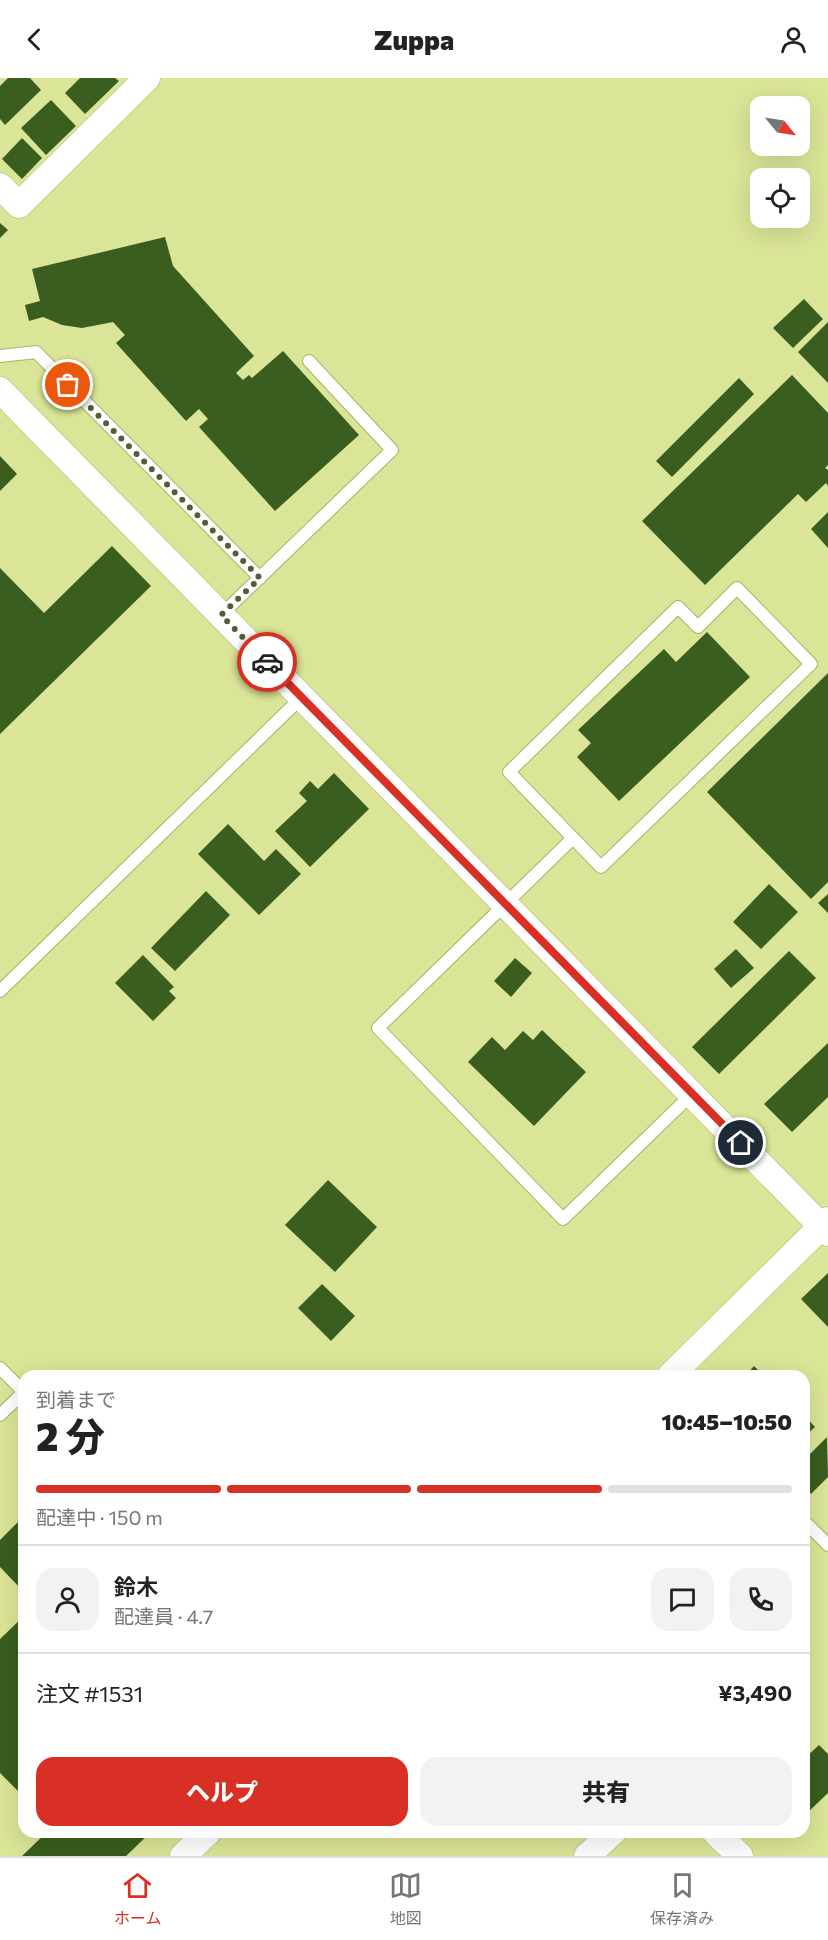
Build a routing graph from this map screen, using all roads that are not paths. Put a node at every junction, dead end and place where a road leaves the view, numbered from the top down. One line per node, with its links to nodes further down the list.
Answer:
1 (147, 78): 2 (street)
2 (0, 186)
3 (0, 356): 6 (lane)
4 (309, 361): 6 (lane)
5 (0, 390): 7 (street)
6 (260, 578): 7 (lane)
7 (221, 615): 8 (street)
8 (302, 697): 10 (street); 11 (lane)
9 (573, 838): 9 (lane); 10 (lane)
10 (506, 904): 12 (street); 12 (lane)
11 (0, 991)
12 (692, 1094): 13 (street)
13 (826, 1226): 15 (street)
14 (0, 1368): 16 (lane)
15 (676, 1370)
16 (18, 1386)
17 (18, 1398): 18 (lane)
18 (0, 1414)
19 (810, 1527): 20 (lane)
20 (828, 1545)
21 (201, 1838): 24 (street)
22 (606, 1838): 25 (street)
23 (721, 1838): 26 (street)
24 (183, 1856)
25 (587, 1856)
26 (740, 1856)

